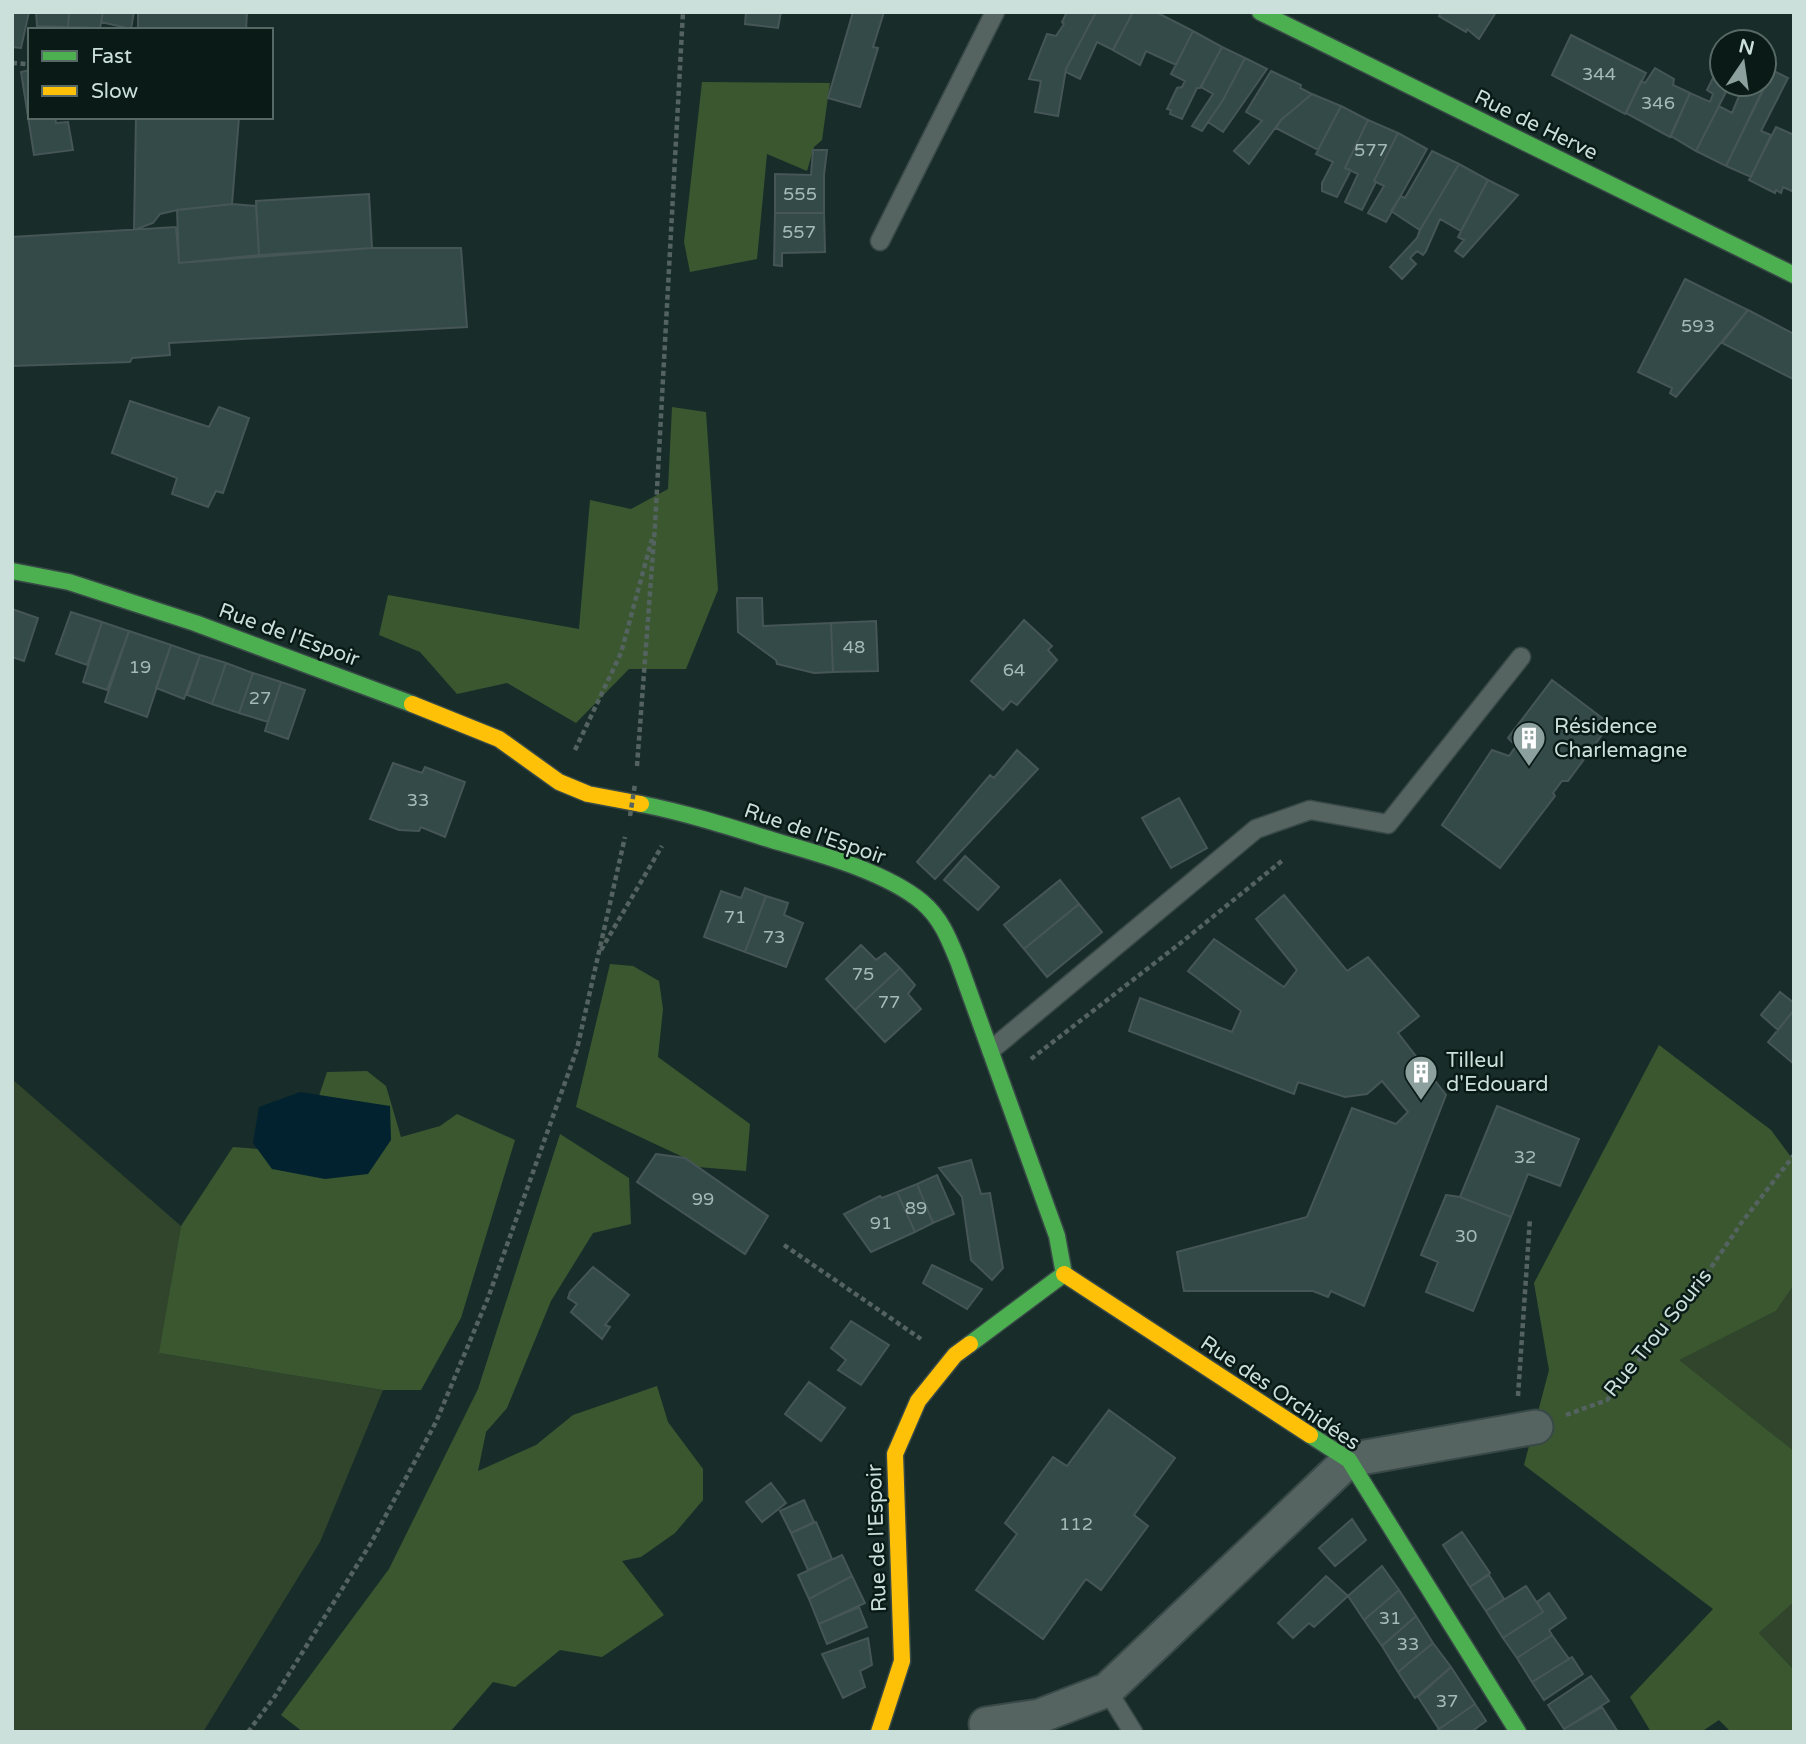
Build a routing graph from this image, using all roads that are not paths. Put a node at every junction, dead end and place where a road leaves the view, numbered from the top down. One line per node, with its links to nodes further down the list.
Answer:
1 (995, 12): 3 (lane)
2 (1260, 12): 4 (street, Rue de Herve)
3 (880, 242)
4 (1794, 275)
5 (12, 571): 7 (street, Rue de l'Espoir)
6 (1521, 657): 7 (lane)
7 (991, 1050): 8 (street, Rue de l'Espoir)
8 (1064, 1274): 10 (street, Rue des Orchidées); 13 (street, Rue de l'Espoir)
9 (1526, 1428): 10 (street)
10 (1349, 1460): 11 (street); 15 (street, Rue des Orchidées)
11 (1107, 1690): 12 (street); 14 (lane)
12 (986, 1724)
13 (879, 1732)
14 (1133, 1732)
15 (1518, 1732)

